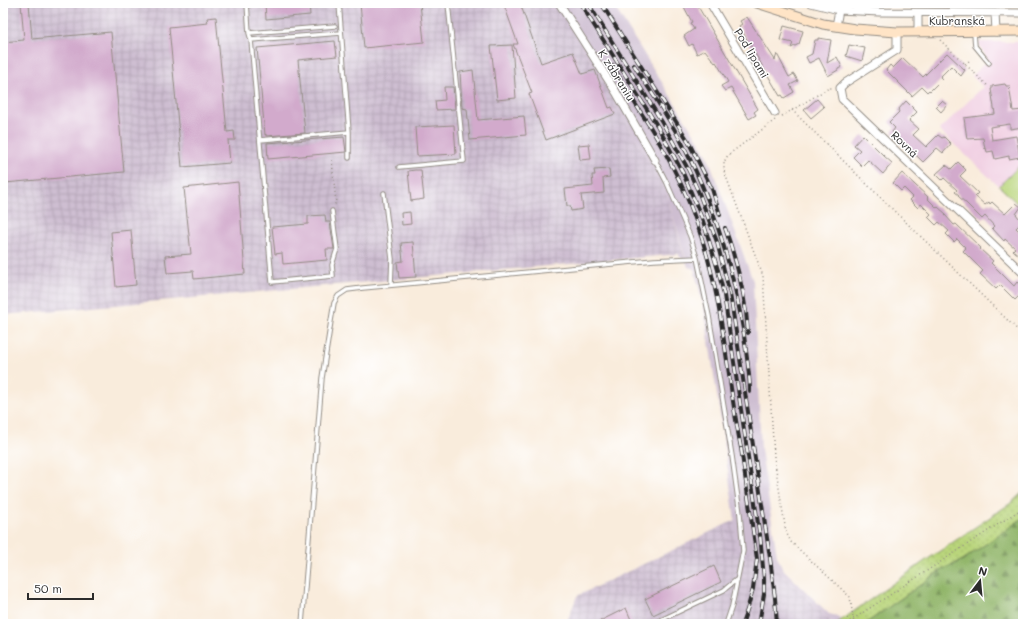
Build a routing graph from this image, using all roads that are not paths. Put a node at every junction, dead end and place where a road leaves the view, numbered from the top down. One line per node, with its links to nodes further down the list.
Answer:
1 (247, 3): 15 (lane)
2 (339, 3): 20 (lane)
3 (448, 3): 28 (lane)
4 (559, 3): 27 (street, K zábraniu)
5 (710, 3): 23 (street, Pod lipami)
6 (811, 3): 8 (street, Kubranská)
7 (760, 4): 13 (street, Kubranská)
8 (839, 10): 9 (street, Kubranská); 13 (street)
9 (918, 13): 10 (street, Kubranská); 17 (street, Kubranská)
10 (996, 13): 11 (street, Kubranská); 19 (street, Kubranská)
11 (1023, 13)
12 (335, 26): 15 (lane)
13 (836, 26): 16 (street, Kubranská)
14 (1023, 31): 19 (street, Kubranská)
15 (249, 32): 21 (lane)
16 (897, 32): 17 (street, Kubranská); 32 (street, Rovná)
17 (918, 32): 18 (street, Kubranská)
18 (974, 32): 19 (street, Kubranská); 22 (lane)
19 (996, 32)
20 (341, 33): 21 (lane); 24 (lane)
21 (251, 40): 25 (lane)
22 (989, 64)
23 (775, 113)
24 (349, 132): 25 (lane); 26 (lane)
25 (260, 140): 30 (lane)
26 (350, 158)
27 (655, 160): 31 (lane)
28 (399, 167)
29 (384, 193): 35 (lane)
30 (332, 211)
31 (697, 258): 34 (lane); 36 (lane)
32 (1023, 273)
33 (441, 276): 34 (lane)
34 (441, 281): 35 (lane)
35 (392, 285): 38 (lane)
36 (737, 580): 37 (lane); 41 (lane)
37 (663, 619): 39 (lane); 40 (lane)
38 (302, 624)
39 (653, 624)
40 (664, 624)
41 (726, 624)

